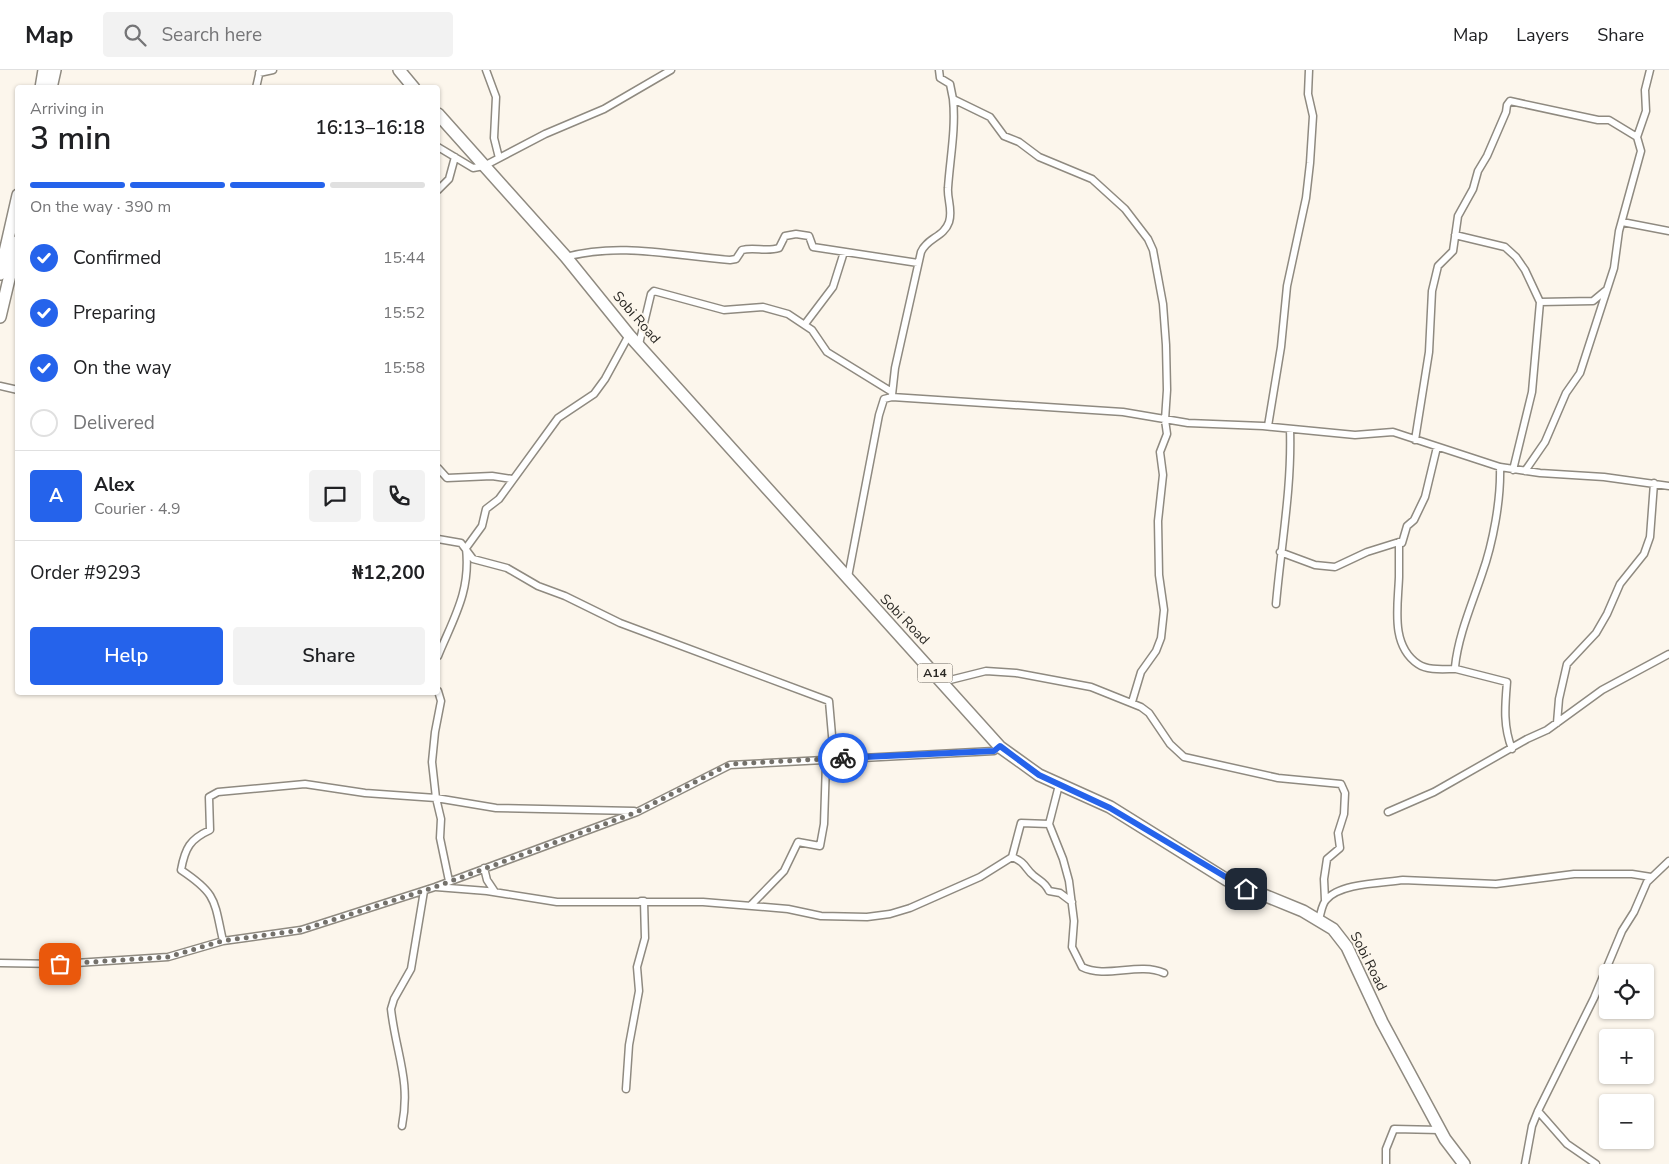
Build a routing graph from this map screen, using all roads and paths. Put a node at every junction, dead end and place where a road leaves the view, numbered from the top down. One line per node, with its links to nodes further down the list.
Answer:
1 (44, 70): 11 (highway)
2 (55, 70): 12 (highway)
3 (273, 70): 10 (street)
4 (399, 70): 14 (highway)
5 (486, 70): 20 (street)
6 (671, 70): 20 (street)
7 (939, 70): 15 (street)
8 (1309, 70): 42 (street)
9 (1650, 70): 17 (street)
10 (259, 72): 13 (street)
11 (42, 85)
12 (52, 85)
13 (257, 85)
14 (412, 85)
15 (953, 99): 30 (street); 41 (street)
16 (440, 116): 21 (highway, Sobi Road / A14)
17 (1637, 137): 24 (street); 26 (street)
18 (440, 148): 19 (street)
19 (454, 156): 21 (street); 22 (street)
20 (499, 158): 21 (street)
21 (484, 166): 29 (highway, Sobi Road / A14)
22 (440, 188)
23 (15, 208): 31 (highway)
24 (1622, 222): 25 (street); 32 (street)
25 (1669, 231)
26 (1455, 235): 33 (street); 44 (street)
27 (844, 252): 29 (street); 30 (street); 35 (street)
28 (15, 254): 34 (highway)
29 (566, 257): 36 (highway, Sobi Road / A14)
30 (918, 263): 40 (street)
31 (0, 274)
32 (1606, 290): 33 (street); 49 (street)
33 (1540, 302): 48 (street)
34 (0, 317)
35 (805, 324): 37 (street); 40 (street)
36 (629, 335): 37 (highway, Sobi Road / A14); 50 (street)
37 (640, 344): 57 (highway, Sobi Road / A14)
38 (0, 386): 39 (street)
39 (15, 389)
40 (892, 394): 41 (street); 57 (street)
41 (1165, 420): 42 (street); 64 (street)
42 (1268, 426): 43 (street)
43 (1290, 429): 44 (street); 56 (street)
44 (1416, 440): 45 (street)
45 (1436, 447): 46 (street); 54 (street)
46 (1500, 467): 48 (street); 61 (street)
47 (440, 470): 50 (street)
48 (1513, 470): 49 (street)
49 (1524, 471): 51 (street)
50 (512, 479): 55 (street)
51 (1654, 483): 52 (street); 65 (street)
52 (1669, 486)
53 (440, 539): 55 (street)
54 (1398, 542): 56 (street); 61 (street)
55 (466, 548): 59 (street); 68 (street)
56 (1280, 552): 58 (street)
57 (847, 578): 62 (highway, Sobi Road / A14)
58 (1276, 604)
59 (440, 652)
60 (1669, 654): 65 (street)
61 (1456, 669): 67 (street)
62 (942, 682): 64 (street); 66 (highway, Sobi Road / A14)
63 (439, 695): 70 (street)
64 (1132, 702): 83 (street)
65 (1557, 723): 67 (street)
66 (1000, 746): 68 (street); 69 (highway, Sobi Road / A14)
67 (1512, 749): 72 (street)
68 (829, 758): 71 (street); 85 (street)
69 (1059, 785): 73 (street); 86 (highway, Sobi Road / A14)
70 (436, 798): 71 (street); 78 (street); 87 (street)
71 (637, 812): 76 (street)
72 (1388, 812)
73 (1049, 824): 74 (street); 84 (street)
74 (1012, 857): 84 (street); 85 (street)
75 (1669, 861): 77 (street)
76 (484, 868): 78 (street); 81 (street)
77 (1651, 877): 83 (street); 91 (street)
78 (449, 881): 79 (street)
79 (435, 887): 80 (street); 81 (street)
80 (424, 891): 87 (street); 92 (street)
81 (495, 892): 82 (street)
82 (644, 900): 85 (street); 90 (street)
83 (1326, 900): 86 (street)
84 (1072, 902): 89 (street)
85 (751, 905)
86 (1319, 918): 93 (highway, Sobi Road / A14)
87 (222, 941): 88 (street)
88 (0, 963)
89 (1164, 973)
90 (626, 1089)
91 (1538, 1111): 96 (street); 97 (street)
92 (402, 1126)
93 (1440, 1130): 94 (street); 95 (highway, Sobi Road / A14)
94 (1386, 1164)
95 (1464, 1164)
96 (1525, 1164)
97 (1596, 1164)

